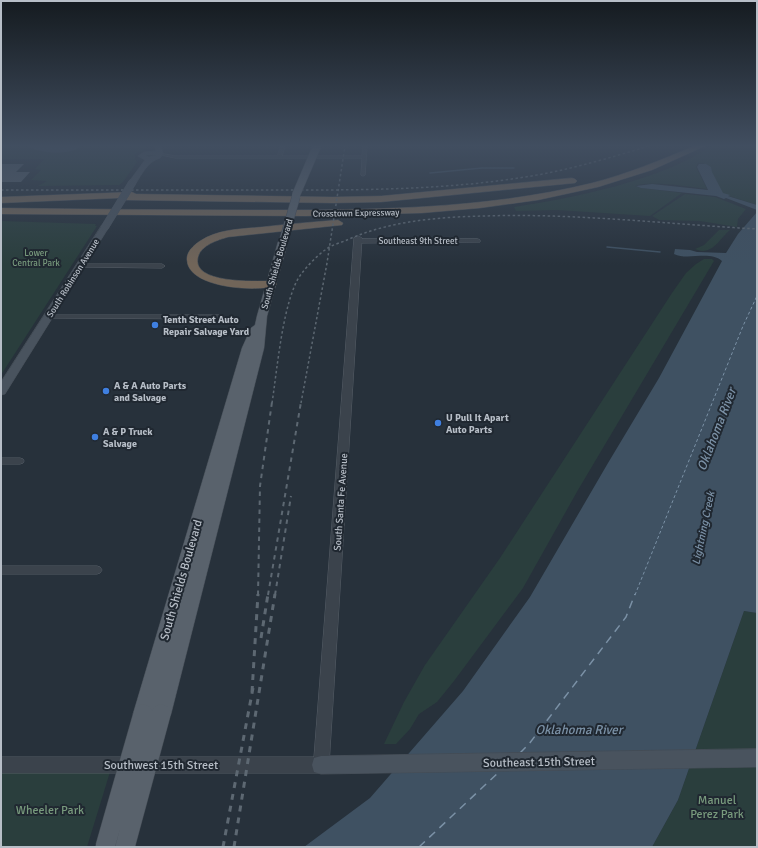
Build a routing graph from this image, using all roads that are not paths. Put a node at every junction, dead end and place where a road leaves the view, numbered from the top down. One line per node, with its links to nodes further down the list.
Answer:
1 (130, 186): 7 (main road, South Robinson Avenue, bridge)
2 (300, 186): 6 (main road, South Shields Boulevard, bridge)
3 (521, 186): 7 (highway)
4 (548, 186): 9 (highway, Crosstown Expressway)
5 (591, 186): 10 (highway, Crosstown Expressway)
6 (296, 196): 8 (highway); 13 (main road, South Shields Boulevard, bridge)
7 (123, 197): 16 (main road, South Robinson Avenue, bridge)
8 (1, 200)
9 (1, 204)
10 (440, 209): 11 (highway, Crosstown Expressway); 18 (highway)
11 (1, 211)
12 (1, 218): 13 (highway)
13 (289, 221): 18 (main road, South Shields Boulevard, bridge)
14 (358, 240): 15 (street, Southeast 9th Street); 29 (street, South Santa Fe Avenue)
15 (478, 240)
16 (81, 266): 17 (street); 19 (main road, South Robinson Avenue)
17 (162, 266)
18 (271, 284): 26 (main road, South Shields Boulevard)
19 (48, 316): 20 (street); 21 (main road, South Robinson Avenue)
20 (222, 317)
21 (1, 391)
22 (1, 461): 23 (street)
23 (20, 461)
24 (1, 570): 25 (street)
25 (97, 570)
26 (152, 714): 30 (main road, South Shields Boulevard, bridge); 31 (main road, South Shields Boulevard, bridge)
27 (757, 758): 29 (main road, Southeast 15th Street)
28 (1, 765): 29 (street, Southwest 15th Street)
29 (328, 765)
30 (105, 847)
31 (125, 847)

